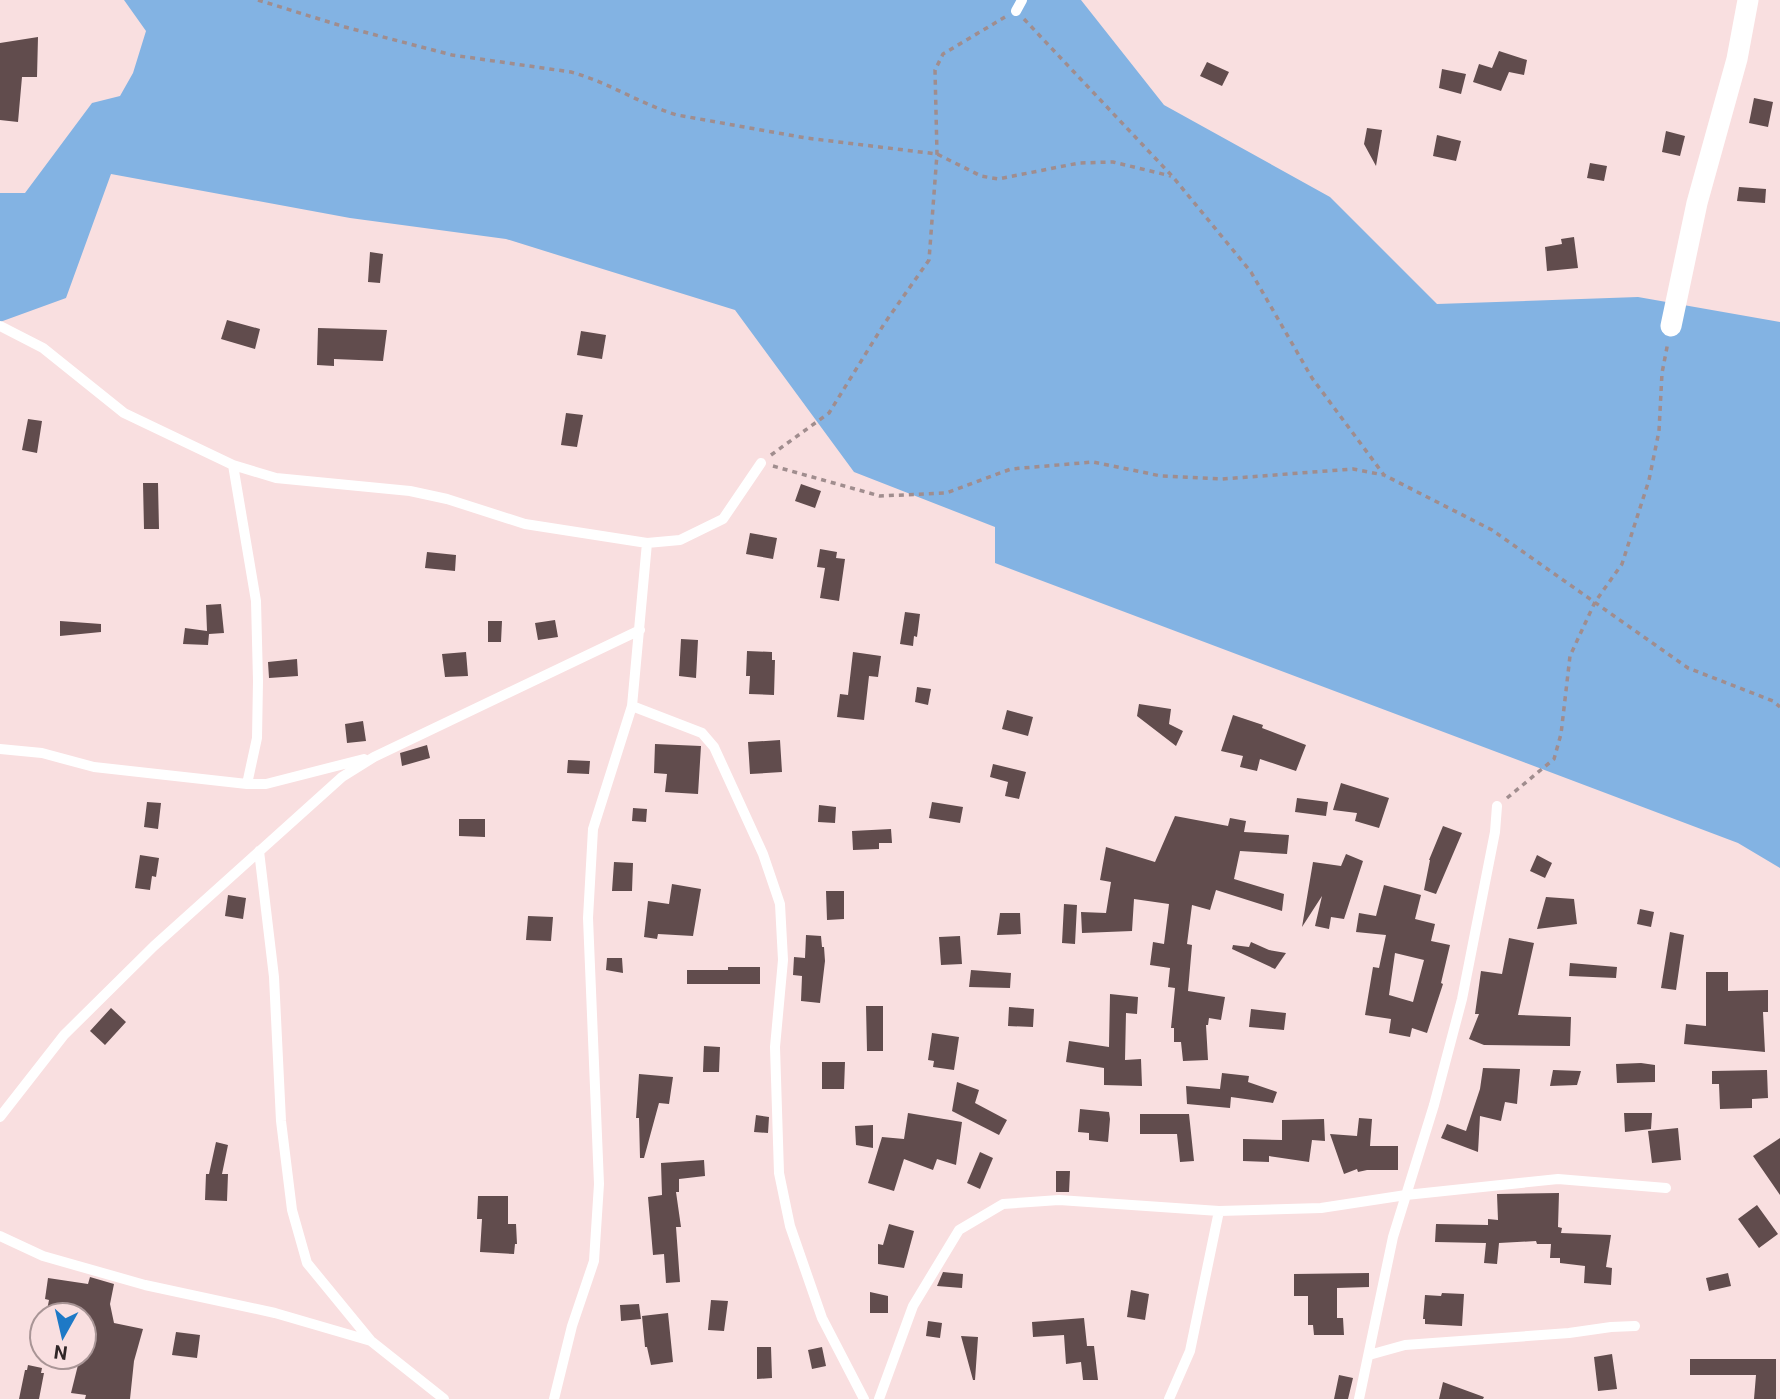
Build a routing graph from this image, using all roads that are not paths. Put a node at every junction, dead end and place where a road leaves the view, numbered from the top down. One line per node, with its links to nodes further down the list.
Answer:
1 (1022, 0): 3 (lane)
2 (1748, 0): 5 (street)
3 (1016, 11)
4 (0, 326): 7 (lane)
5 (1671, 326)
6 (761, 463): 8 (lane)
7 (233, 465): 8 (lane); 13 (lane)
8 (647, 543): 9 (lane)
9 (640, 630): 10 (lane); 12 (lane)
10 (632, 706): 25 (lane); 26 (lane)
11 (0, 749): 13 (lane)
12 (374, 757): 13 (lane); 15 (lane)
13 (247, 784)
14 (1497, 806): 18 (lane)
15 (259, 851): 16 (lane); 22 (lane)
16 (0, 1117)
17 (1666, 1188): 18 (lane)
18 (1406, 1195): 19 (lane); 23 (lane)
19 (1219, 1212): 27 (lane); 28 (lane)
20 (0, 1236): 22 (lane)
21 (1635, 1326): 23 (lane)
22 (371, 1341): 24 (lane)
23 (1369, 1355): 29 (lane)
24 (444, 1399)
25 (554, 1399)
26 (864, 1399)
27 (879, 1399)
28 (1169, 1399)
29 (1359, 1399)

